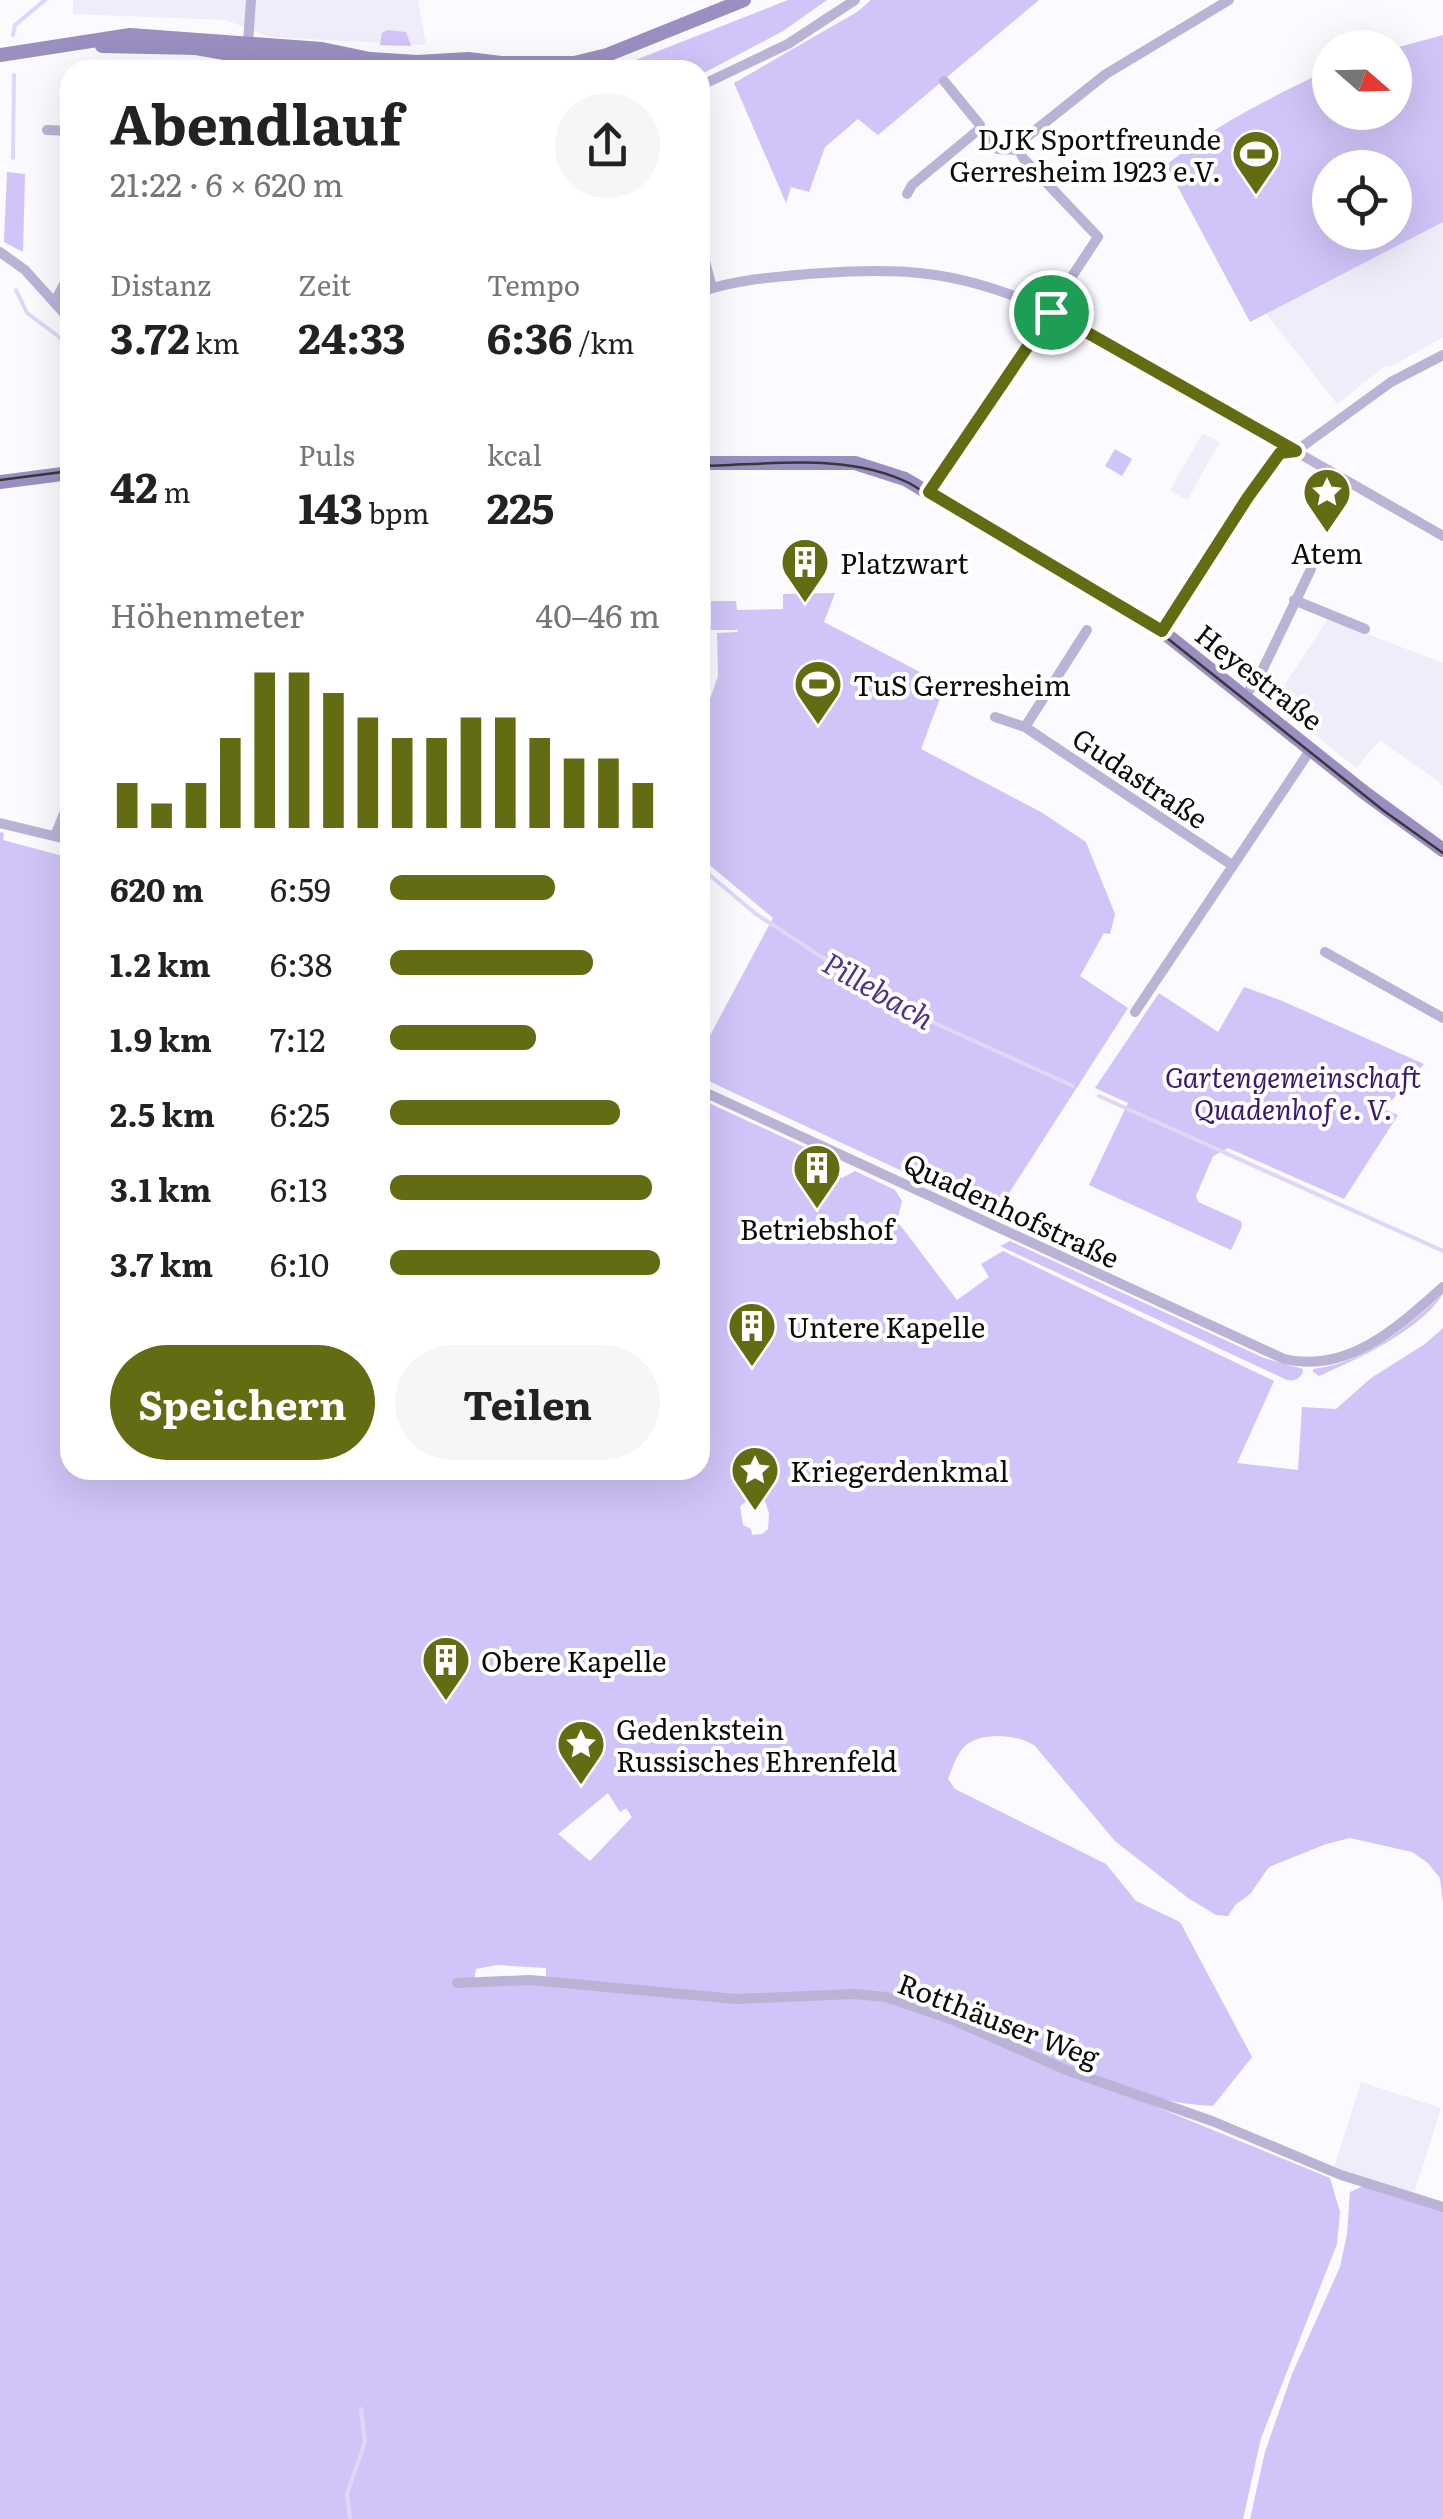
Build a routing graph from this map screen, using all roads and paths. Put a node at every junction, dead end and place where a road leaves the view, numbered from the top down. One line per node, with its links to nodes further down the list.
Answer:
1 (252, 0): 5 (street)
2 (744, 0): 14 (main road)
3 (1228, 0): 20 (street)
4 (851, 2): 15 (street)
5 (248, 43): 6 (main road); 7 (main road); 9 (main road); 11 (main road)
6 (71, 45): 7 (main road); 8 (main road)
7 (196, 48): 10 (main road)
8 (0, 56)
9 (370, 59): 12 (main road); 13 (main road)
10 (302, 60)
11 (334, 60)
12 (360, 60)
13 (391, 60)
14 (592, 60)
15 (710, 81)
16 (944, 81): 19 (street)
17 (46, 130): 18 (street)
18 (60, 131)
19 (979, 131): 20 (street); 21 (street)
20 (1019, 150): 28 (street)
21 (907, 194)
22 (0, 252): 26 (street)
23 (710, 280): 24 (street)
24 (712, 288): 28 (street)
25 (60, 290): 26 (street)
26 (54, 301): 27 (street)
27 (60, 308)
28 (1051, 312): 30 (street); 34 (street)
29 (1443, 355): 30 (street)
30 (1296, 451): 35 (street); 40 (street)
31 (710, 463): 34 (main road, Heyestraße)
32 (60, 474): 33 (main road)
33 (0, 482)
34 (929, 492): 40 (main road, Heyestraße)
35 (1443, 536)
36 (1311, 569): 37 (street)
37 (1294, 600): 38 (street); 41 (street)
38 (1365, 629)
39 (1087, 630): 43 (street)
40 (1162, 631): 41 (main road, Heyestraße)
41 (1246, 695): 44 (main road, Heyestraße)
42 (996, 718): 43 (street, Gudastraße)
43 (1024, 727): 50 (street, Gudastraße)
44 (1311, 749): 49 (main road, Heyestraße); 50 (street)
45 (0, 823): 47 (street)
46 (60, 824): 47 (street)
47 (55, 836): 48 (street)
48 (60, 837)
49 (1443, 850)
50 (1232, 865): 52 (street)
51 (1326, 952): 53 (street)
52 (1135, 1012)
53 (1443, 1018)
54 (710, 1095): 55 (street, Quadenhofstraße)
55 (1443, 1288)
56 (457, 1983): 57 (street, Rotthäuser Weg)
57 (1443, 2207)

